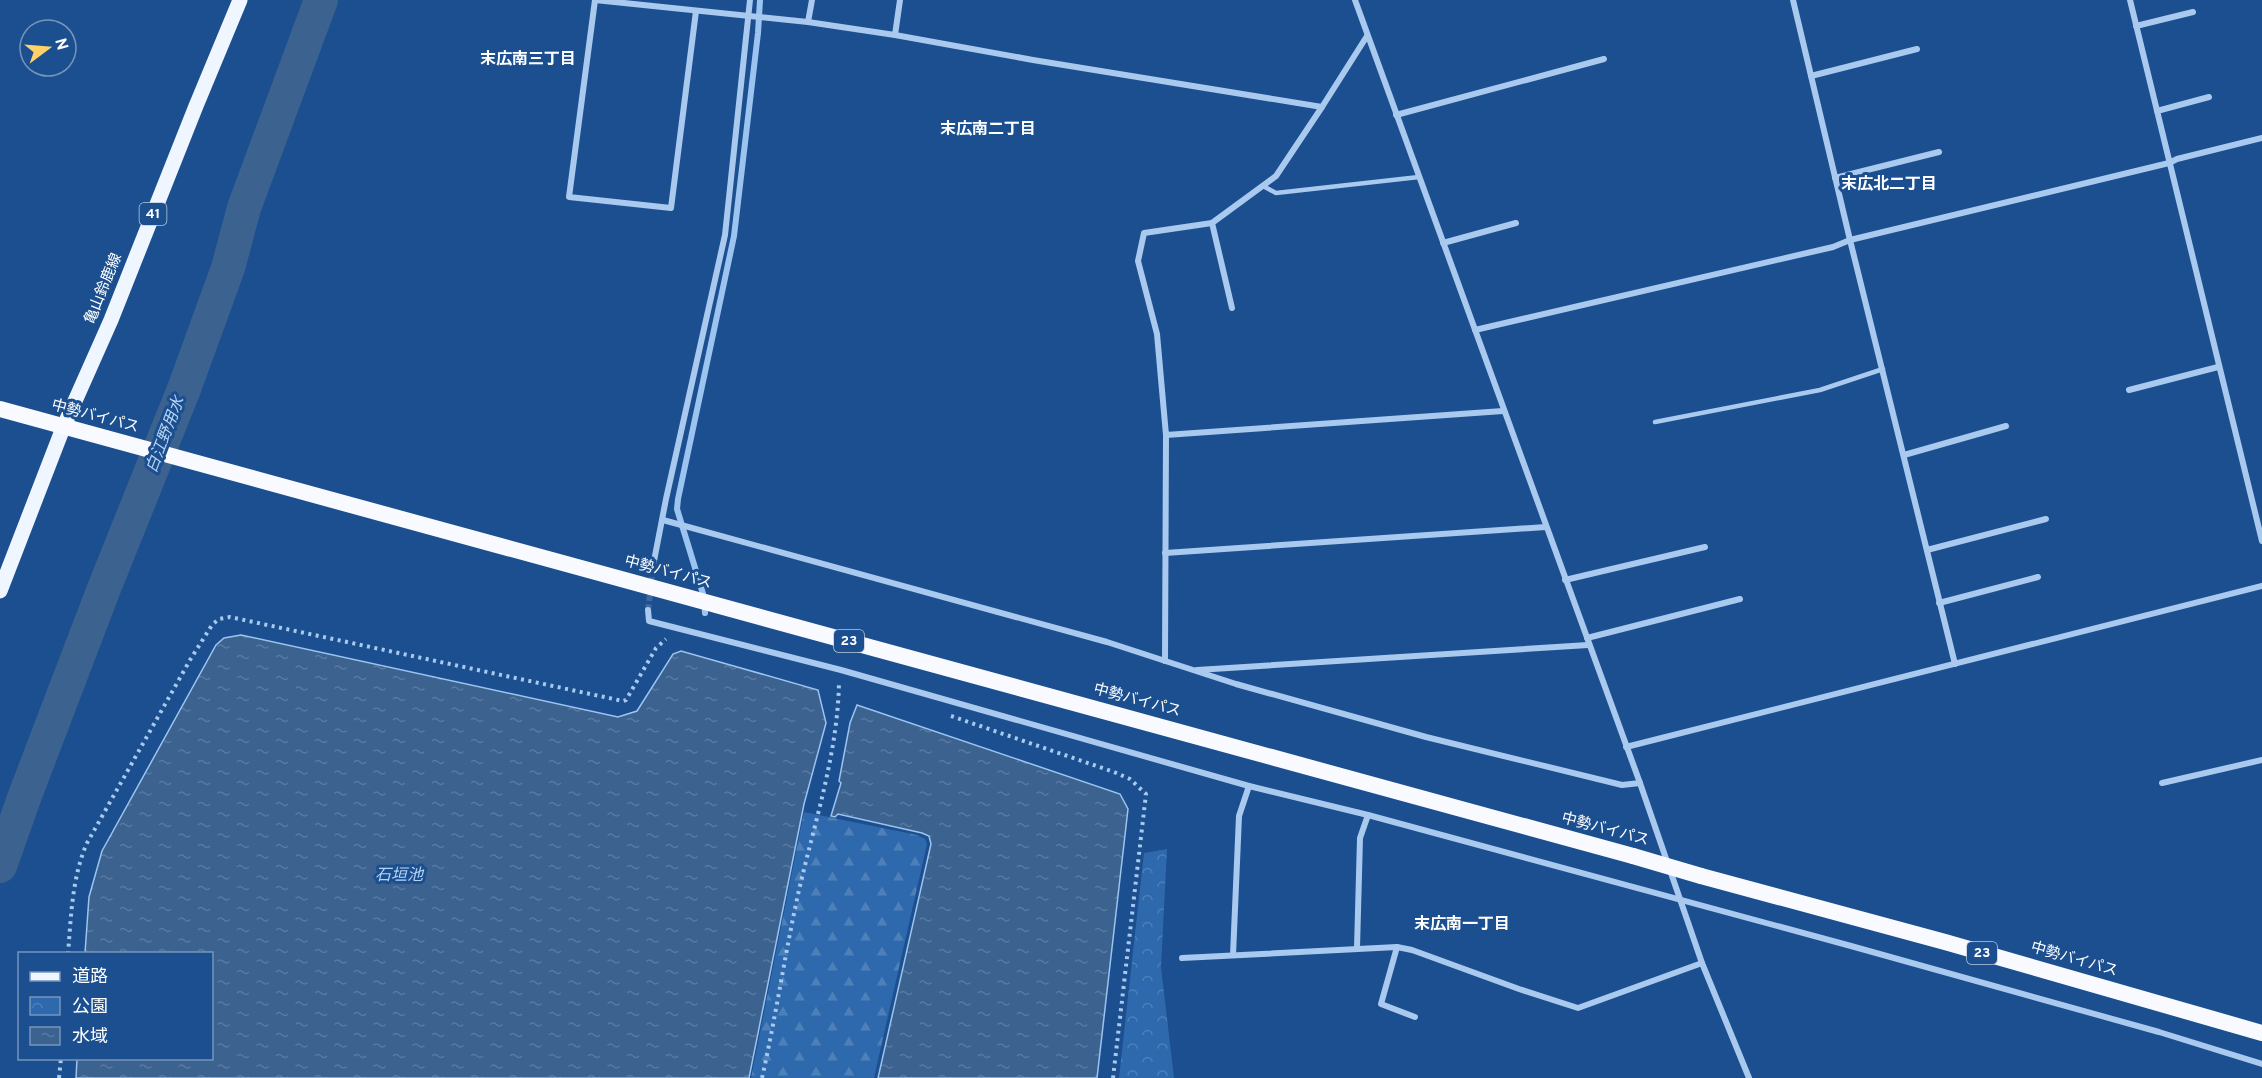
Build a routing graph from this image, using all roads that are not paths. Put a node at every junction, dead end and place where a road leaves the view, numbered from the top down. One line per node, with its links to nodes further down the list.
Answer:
1 (240, 0): 42 (main road, 亀山鈴鹿線 / 41)
2 (595, 0): 9 (street); 9 (street)
3 (750, 0): 11 (street)
4 (812, 0): 12 (street)
5 (900, 0): 14 (street)
6 (1355, 0): 15 (street)
7 (1793, 0): 18 (street)
8 (2130, 0): 13 (street)
9 (696, 11): 11 (street)
10 (2193, 12): 13 (street)
11 (747, 17): 12 (street); 46 (street)
12 (808, 22): 14 (street)
13 (2136, 26): 21 (street)
14 (895, 35): 20 (street)
15 (1367, 36): 20 (street); 22 (street)
16 (1917, 49): 18 (street)
17 (1604, 59): 22 (street)
18 (1811, 76): 27 (street)
19 (2209, 97): 21 (street)
20 (1322, 107): 28 (street)
21 (2157, 111): 25 (street)
22 (1396, 115): 26 (street)
23 (2262, 138): 25 (street)
24 (1939, 152): 27 (street)
25 (2169, 163): 31 (street); 35 (street)
26 (1419, 177): 28 (lane); 32 (street)
27 (1835, 178): 31 (street)
28 (1263, 186): 29 (street)
29 (1212, 223): 33 (street); 43 (street)
30 (1516, 223): 32 (street)
31 (1850, 240): 34 (street); 36 (street)
32 (1443, 243): 34 (street)
33 (1232, 308)
34 (1475, 330): 39 (street)
35 (2218, 367): 37 (street); 48 (street)
36 (1883, 369): 40 (lane); 44 (street)
37 (2129, 390)
38 (0, 409): 42 (highway, 中勢バイパス / 23)
39 (1503, 411): 43 (street); 47 (street)
40 (1655, 422)
41 (2006, 426): 44 (street)
42 (63, 428): 56 (main road, 亀山鈴鹿線 / 41); 77 (highway, 中勢バイパス / 23, bridge)
43 (1166, 435): 51 (street)
44 (1904, 454): 50 (street)
45 (2046, 519): 50 (street)
46 (663, 520): 52 (street); 61 (street)
47 (1546, 527): 51 (street); 54 (street)
48 (2262, 541)
49 (1705, 547): 54 (street)
50 (1927, 550): 58 (street)
51 (1165, 553): 61 (street)
52 (654, 561)
53 (2038, 578): 58 (street)
54 (1565, 580): 60 (street)
55 (2262, 586): 62 (street)
56 (0, 591)
57 (1740, 599): 60 (street)
58 (1939, 603): 62 (street)
59 (648, 610): 68 (street)
60 (1587, 641): 63 (street); 64 (street)
61 (1165, 661): 63 (street)
62 (1955, 664): 64 (street)
63 (1193, 670): 66 (street)
64 (1626, 747): 66 (street)
65 (2262, 760): 67 (street)
66 (1640, 783): 70 (street)
67 (2162, 783)
68 (1249, 786): 69 (street); 73 (street)
69 (1368, 815): 70 (street); 72 (street)
70 (1680, 901): 75 (street); 78 (street)
71 (1396, 947): 72 (street); 75 (street); 76 (street)
72 (1357, 948): 73 (street)
73 (1233, 955): 74 (street)
74 (1182, 958)
75 (1702, 963): 79 (street)
76 (1415, 1017)
77 (2262, 1033)
78 (2262, 1064)
79 (1749, 1078)

